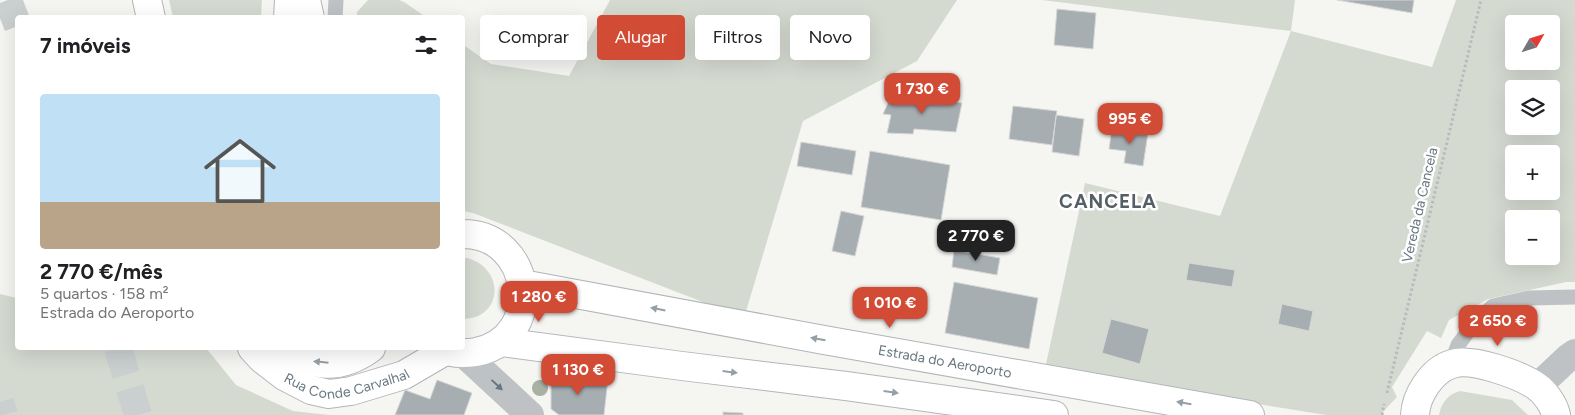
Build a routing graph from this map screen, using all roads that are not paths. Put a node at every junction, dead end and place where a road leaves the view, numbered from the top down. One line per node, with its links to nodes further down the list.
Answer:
1 (147, 0): 5 (main road)
2 (289, 0): 6 (main road)
3 (306, 0): 7 (main road)
4 (336, 0): 8 (lane)
5 (150, 15)
6 (288, 15)
7 (309, 15)
8 (335, 15)
9 (465, 234): 10 (main road)
10 (522, 284): 12 (main road); 23 (main road, Estrada do Aeroporto, one-way to 10)
11 (1575, 296): 18 (lane)
12 (501, 342): 16 (main road, Rua Conde Carvalhal); 22 (main road, one-way to 22)
13 (254, 350): 16 (main road, Rua Conde Carvalhal)
14 (284, 350): 15 (main road, Rua Conde Carvalhal, one-way to 14)
15 (368, 350)
16 (449, 351): 21 (street, one-way to 21)
17 (1575, 353): 19 (street)
18 (1451, 364): 19 (main road); 20 (main road)
19 (1537, 387): 24 (main road)
20 (1414, 414)
21 (530, 415)
22 (1054, 415)
23 (1250, 415)
24 (1556, 415)

